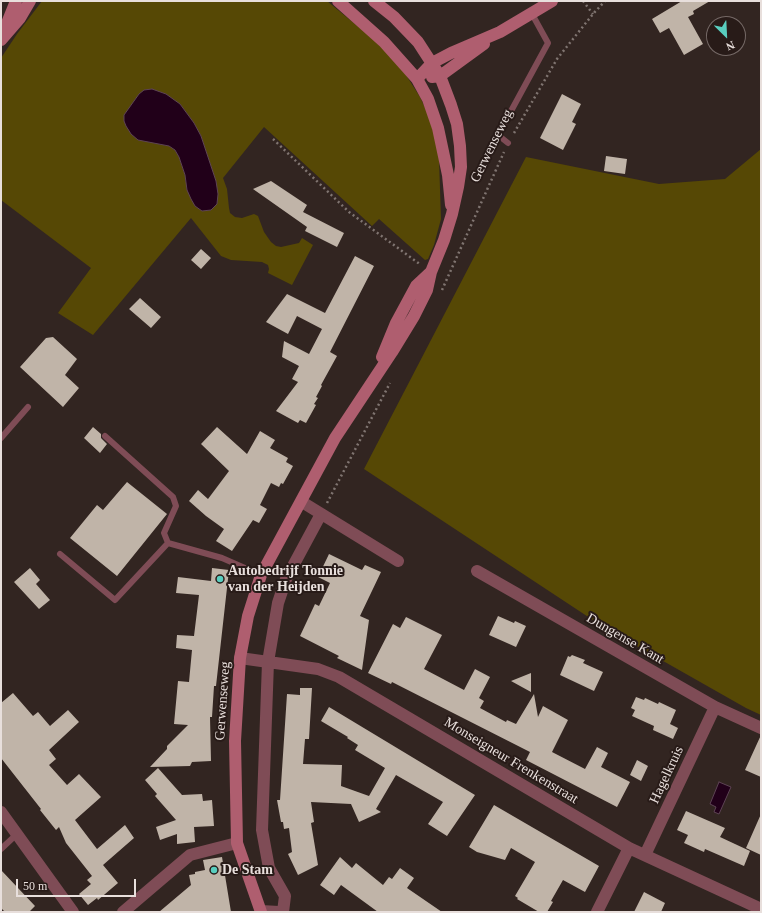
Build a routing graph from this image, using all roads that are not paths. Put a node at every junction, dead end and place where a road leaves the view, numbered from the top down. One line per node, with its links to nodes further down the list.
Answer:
1 (16, 1): 8 (street)
2 (30, 1): 8 (street)
3 (338, 1): 11 (street, Gerwenseweg)
4 (374, 1): 9 (street, Gerwenseweg)
5 (552, 1): 6 (street)
6 (532, 14): 7 (street); 12 (lane)
7 (500, 32): 9 (street); 10 (street)
8 (1, 39)
9 (432, 63): 10 (street, Gerwenseweg); 11 (street)
10 (440, 76): 11 (street); 13 (street, Gerwenseweg)
11 (417, 79): 13 (street, Gerwenseweg)
12 (508, 143)
13 (452, 214): 17 (street, Gerwenseweg)
14 (28, 407): 16 (lane)
15 (105, 436): 19 (lane)
16 (1, 438)
17 (302, 502): 18 (street); 23 (street, Gerwenseweg)
18 (321, 514): 21 (street); 25 (street)
19 (168, 543): 20 (lane); 23 (lane)
20 (60, 554)
21 (398, 561)
22 (477, 571): 26 (street, Dungense Kant)
23 (261, 575): 24 (street, Gerwenseweg)
24 (240, 658): 25 (street, Monseigneur Frenkenstraat); 30 (street, Gerwenseweg)
25 (268, 662): 31 (street, Monseigneur Frenkenstraat); 39 (street)
26 (715, 707): 27 (street, Dungense Kant); 33 (street, Hagelkruis)
27 (761, 728)
28 (1, 812): 29 (street)
29 (17, 834): 32 (lane); 35 (street)
30 (237, 843): 36 (street); 37 (street, Gerwenseweg)
31 (629, 848): 33 (street, Monseigneur Frenkenstraat); 40 (street)
32 (1, 849)
33 (645, 855): 34 (street, Monseigneur Frenkenstraat)
34 (761, 909)
35 (73, 912)
36 (123, 912)
37 (261, 912): 38 (street)
38 (279, 912)
39 (283, 912)
40 (597, 912)

